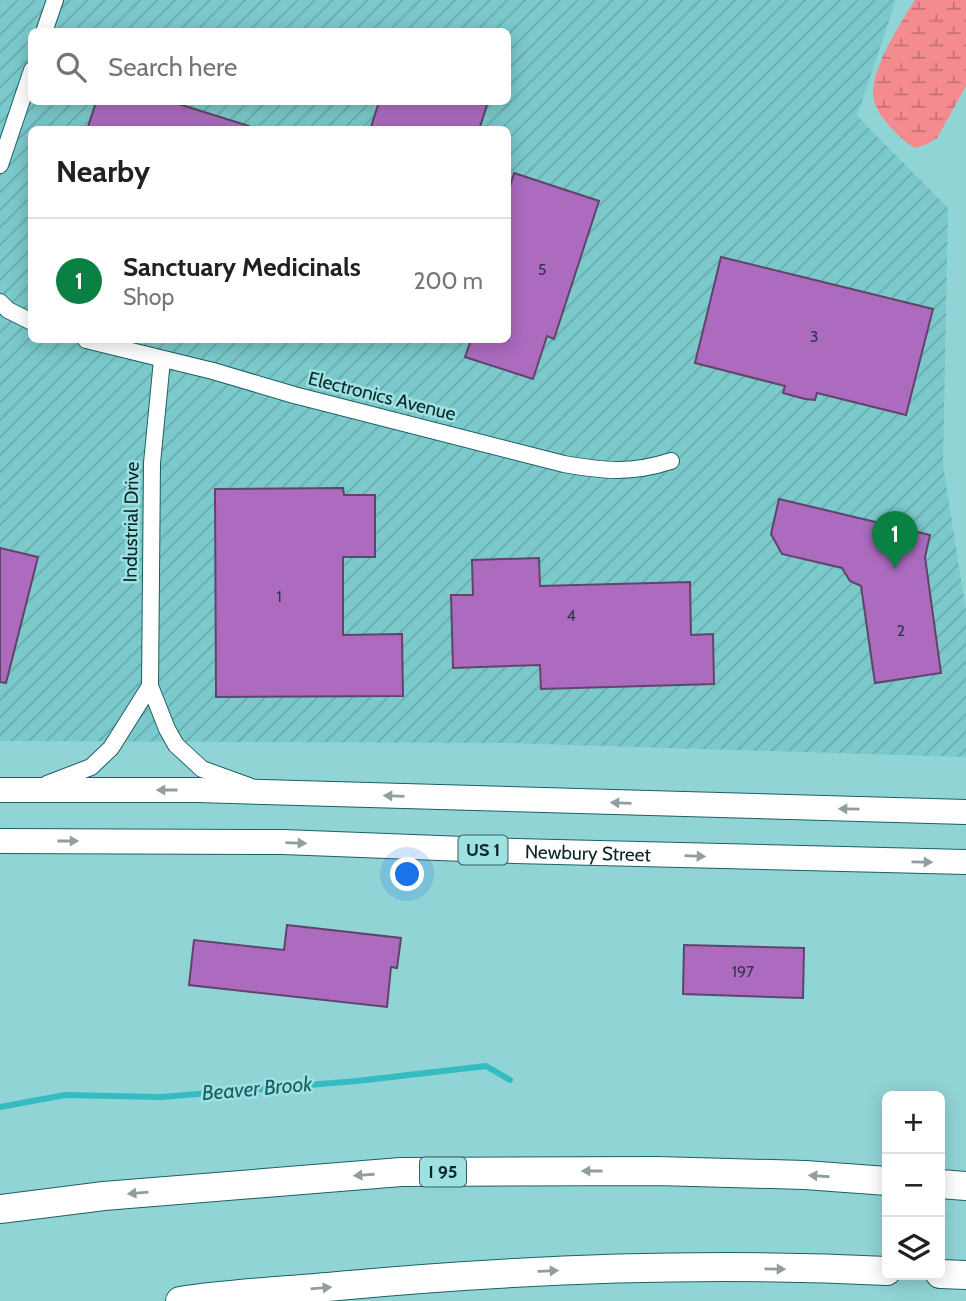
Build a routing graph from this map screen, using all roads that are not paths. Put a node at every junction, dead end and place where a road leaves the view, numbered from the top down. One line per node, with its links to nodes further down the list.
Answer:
1 (55, 0): 2 (street)
2 (45, 28)
3 (28, 82): 4 (street)
4 (0, 165)
5 (0, 302): 6 (street)
6 (28, 320)
7 (97, 343): 8 (street, Electronics Avenue)
8 (162, 360): 9 (street, Electronics Avenue); 10 (street, Industrial Drive)
9 (671, 461)
10 (150, 686): 12 (street); 13 (street, Industrial Drive)
11 (0, 790): 12 (main road)
12 (27, 790): 13 (main road, one-way to 12)
13 (267, 792): 14 (main road, one-way to 13)
14 (966, 812)
15 (0, 841): 16 (main road, Newbury Street / US 1, one-way to 16)
16 (966, 862)
17 (882, 1181): 20 (highway, I 95, one-way to 20)
18 (945, 1184): 19 (highway)
19 (966, 1186)
20 (0, 1209)
21 (882, 1271): 24 (highway, one-way to 21)
22 (945, 1274): 23 (highway)
23 (966, 1275)
24 (180, 1301)

